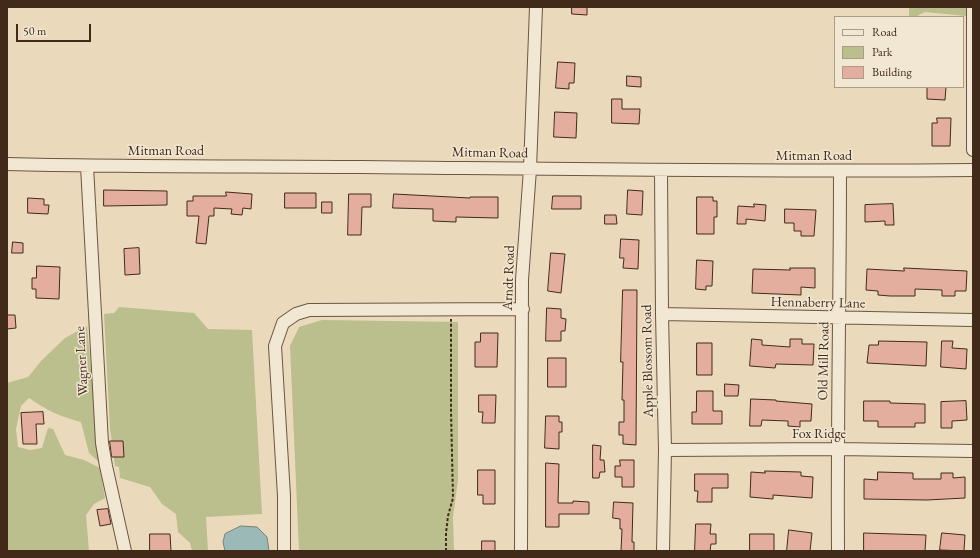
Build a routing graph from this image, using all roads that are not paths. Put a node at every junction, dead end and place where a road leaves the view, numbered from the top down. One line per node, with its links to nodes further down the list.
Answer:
1 (536, 7): 7 (street, Arndt Road)
2 (972, 7): 3 (street)
3 (973, 40): 4 (street)
4 (973, 150)
5 (7, 164): 6 (street, Mitman Road)
6 (87, 166): 7 (street, Mitman Road); 18 (street, Wagner Lane)
7 (530, 169): 9 (street, Mitman Road); 11 (street, Arndt Road)
8 (973, 170): 10 (street, Mitman Road)
9 (661, 171): 10 (street, Mitman Road); 12 (street, Apple Blossom Road)
10 (840, 172): 13 (street, Old Mill Road)
11 (523, 309): 19 (street); 20 (street, Arndt Road)
12 (662, 314): 13 (street, Hennaberry Lane); 16 (street, Apple Blossom Road)
13 (840, 318): 14 (street, Hennaberry Lane); 15 (street, Old Mill Road)
14 (973, 320)
15 (837, 449): 16 (street, Fox Ridge); 17 (street, Fox Ridge); 22 (street, Old Mill Road)
16 (665, 450): 21 (street, Apple Blossom Road)
17 (973, 451)
18 (125, 551)
19 (284, 551)
20 (521, 551)
21 (663, 551)
22 (838, 551)

